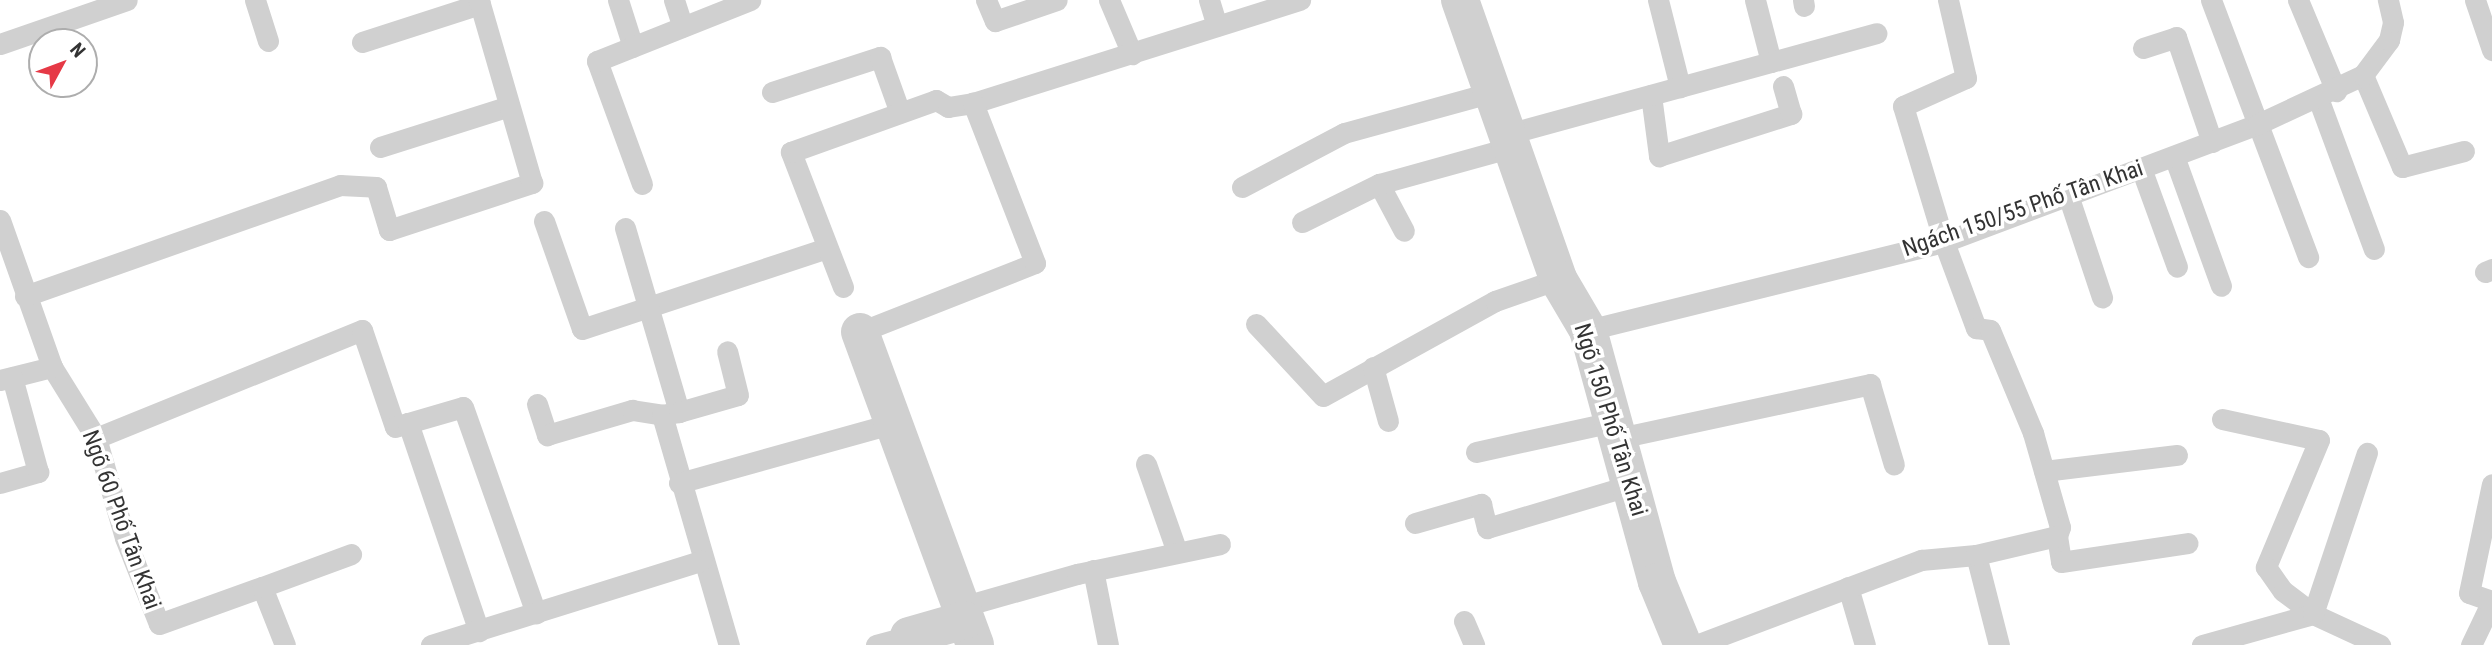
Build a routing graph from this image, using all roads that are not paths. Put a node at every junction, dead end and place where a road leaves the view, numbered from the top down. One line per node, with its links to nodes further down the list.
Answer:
1 (127, 0): 25 (lane)
2 (255, 0): 23 (lane)
3 (618, 0): 26 (lane)
4 (674, 0): 21 (lane)
5 (986, 0): 6 (lane)
6 (1057, 0)
7 (1109, 0): 29 (lane)
8 (1209, 0): 20 (lane)
9 (1300, 0): 20 (lane)
10 (1460, 0): 35 (street, Ngõ 150 Phố Tân Khai)
11 (1658, 0): 33 (lane)
12 (1755, 0): 30 (lane)
13 (1948, 0): 57 (lane)
14 (2211, 0): 41 (lane)
15 (2298, 0): 36 (lane)
16 (2388, 0): 31 (lane, Ngách 150/55 Phố Tân Khai)
17 (2475, 0): 28 (lane)
18 (480, 2): 24 (lane); 39 (lane)
19 (740, 2): 21 (lane)
20 (1217, 26): 29 (lane)
21 (683, 27): 26 (lane)
22 (1876, 33): 30 (lane)
23 (268, 41)
24 (362, 42)
25 (0, 44)
26 (633, 47): 48 (lane)
27 (2143, 48): 43 (lane)
28 (2492, 50)
29 (1132, 54): 38 (lane)
30 (1771, 62): 33 (lane)
31 (2363, 75): 36 (lane, Ngách 150/55 Phố Tân Khai); 45 (lane)
32 (1783, 86): 37 (lane)
33 (1681, 87): 37 (lane)
34 (772, 92): 40 (lane)
35 (1493, 92): 42 (street, Ngõ 150 Phố Tân Khai); 50 (lane)
36 (2327, 94): 41 (lane, Ngách 150/55 Phố Tân Khai); 59 (lane)
37 (1651, 95): 42 (lane)
38 (973, 103): 40 (lane); 70 (lane)
39 (509, 106): 44 (lane); 65 (lane)
40 (900, 113): 58 (lane)
41 (2258, 124): 43 (lane, Ngách 150/55 Phố Tân Khai); 60 (lane)
42 (1511, 140): 49 (lane); 62 (street, Ngõ 150 Phố Tân Khai)
43 (2212, 142): 46 (lane, Ngách 150/55 Phố Tân Khai)
44 (380, 147)
45 (2464, 151)
46 (2174, 156): 47 (lane, Ngách 150/55 Phố Tân Khai); 63 (lane)
47 (2141, 168): 51 (lane, Ngách 150/55 Phố Tân Khai); 61 (lane)
48 (642, 184)
49 (1379, 184): 54 (lane); 56 (lane)
50 (1242, 187)
51 (2068, 195): 57 (lane, Ngách 150/55 Phố Tân Khai); 66 (lane)
52 (0, 219): 65 (lane, Ngõ 60 Phố Tân Khai)
53 (544, 221): 67 (lane)
54 (1302, 222)
55 (625, 228): 67 (lane)
56 (1404, 231)
57 (1944, 242): 69 (lane, Ngách 150/55 Phố Tân Khai); 88 (lane)
58 (827, 248): 64 (lane); 67 (lane)
59 (2374, 249)
60 (2308, 257)
61 (2177, 267)
62 (1558, 279): 69 (street, Ngõ 150 Phố Tân Khai); 73 (lane)
63 (2221, 286)
64 (843, 288)
65 (26, 296): 72 (lane, Ngõ 60 Phố Tân Khai)
66 (2102, 297)
67 (646, 307): 76 (lane)
68 (1256, 324): 73 (lane)
69 (1588, 330): 81 (street, Ngõ 150 Phố Tân Khai)
70 (860, 332): 80 (street)
71 (727, 351): 76 (lane)
72 (52, 367): 74 (lane); 82 (lane, Ngõ 60 Phố Tân Khai)
73 (1373, 367): 78 (lane)
74 (6, 379): 89 (lane)
75 (537, 404): 76 (lane)
76 (670, 414): 90 (lane)
77 (2222, 419): 105 (lane)
78 (1388, 421)
79 (408, 423): 82 (lane); 104 (lane); 108 (lane)
80 (894, 424): 90 (lane); 107 (street)
81 (1616, 430): 83 (lane); 87 (lane); 92 (street, Ngõ 150 Phố Tân Khai)
82 (96, 438): 102 (lane, Ngõ 60 Phố Tân Khai)
83 (1476, 452)
84 (2367, 453): 105 (lane)
85 (2177, 455): 88 (lane)
86 (1146, 464): 97 (lane)
87 (1894, 465)
88 (2044, 471): 94 (lane)
89 (0, 483)
90 (679, 483): 100 (lane)
91 (2492, 484): 121 (lane)
92 (1631, 485): 93 (lane); 115 (street, Ngõ 150 Phố Tân Khai)
93 (1415, 523)
94 (2057, 536): 95 (lane); 99 (lane)
95 (2188, 543)
96 (1220, 544): 97 (lane)
97 (1177, 552): 101 (lane)
98 (351, 554): 102 (lane)
99 (1976, 555): 103 (lane); 118 (lane)
100 (701, 561): 104 (lane); 112 (lane)
101 (1093, 570): 107 (lane); 113 (lane)
102 (261, 587): 110 (lane)
103 (1848, 587): 116 (lane); 117 (lane)
104 (536, 614): 108 (lane)
105 (2313, 614): 119 (lane); 120 (lane)
106 (1464, 621): 114 (lane)
107 (967, 624): 109 (street)
108 (480, 631): 111 (lane)
109 (899, 642)
110 (285, 645)
111 (431, 645)
112 (729, 645)
113 (1108, 645)
114 (1474, 645)
115 (1683, 645)
116 (1696, 645)
117 (1865, 645)
118 (1999, 645)
119 (2202, 645)
120 (2381, 645)
121 (2471, 645)

